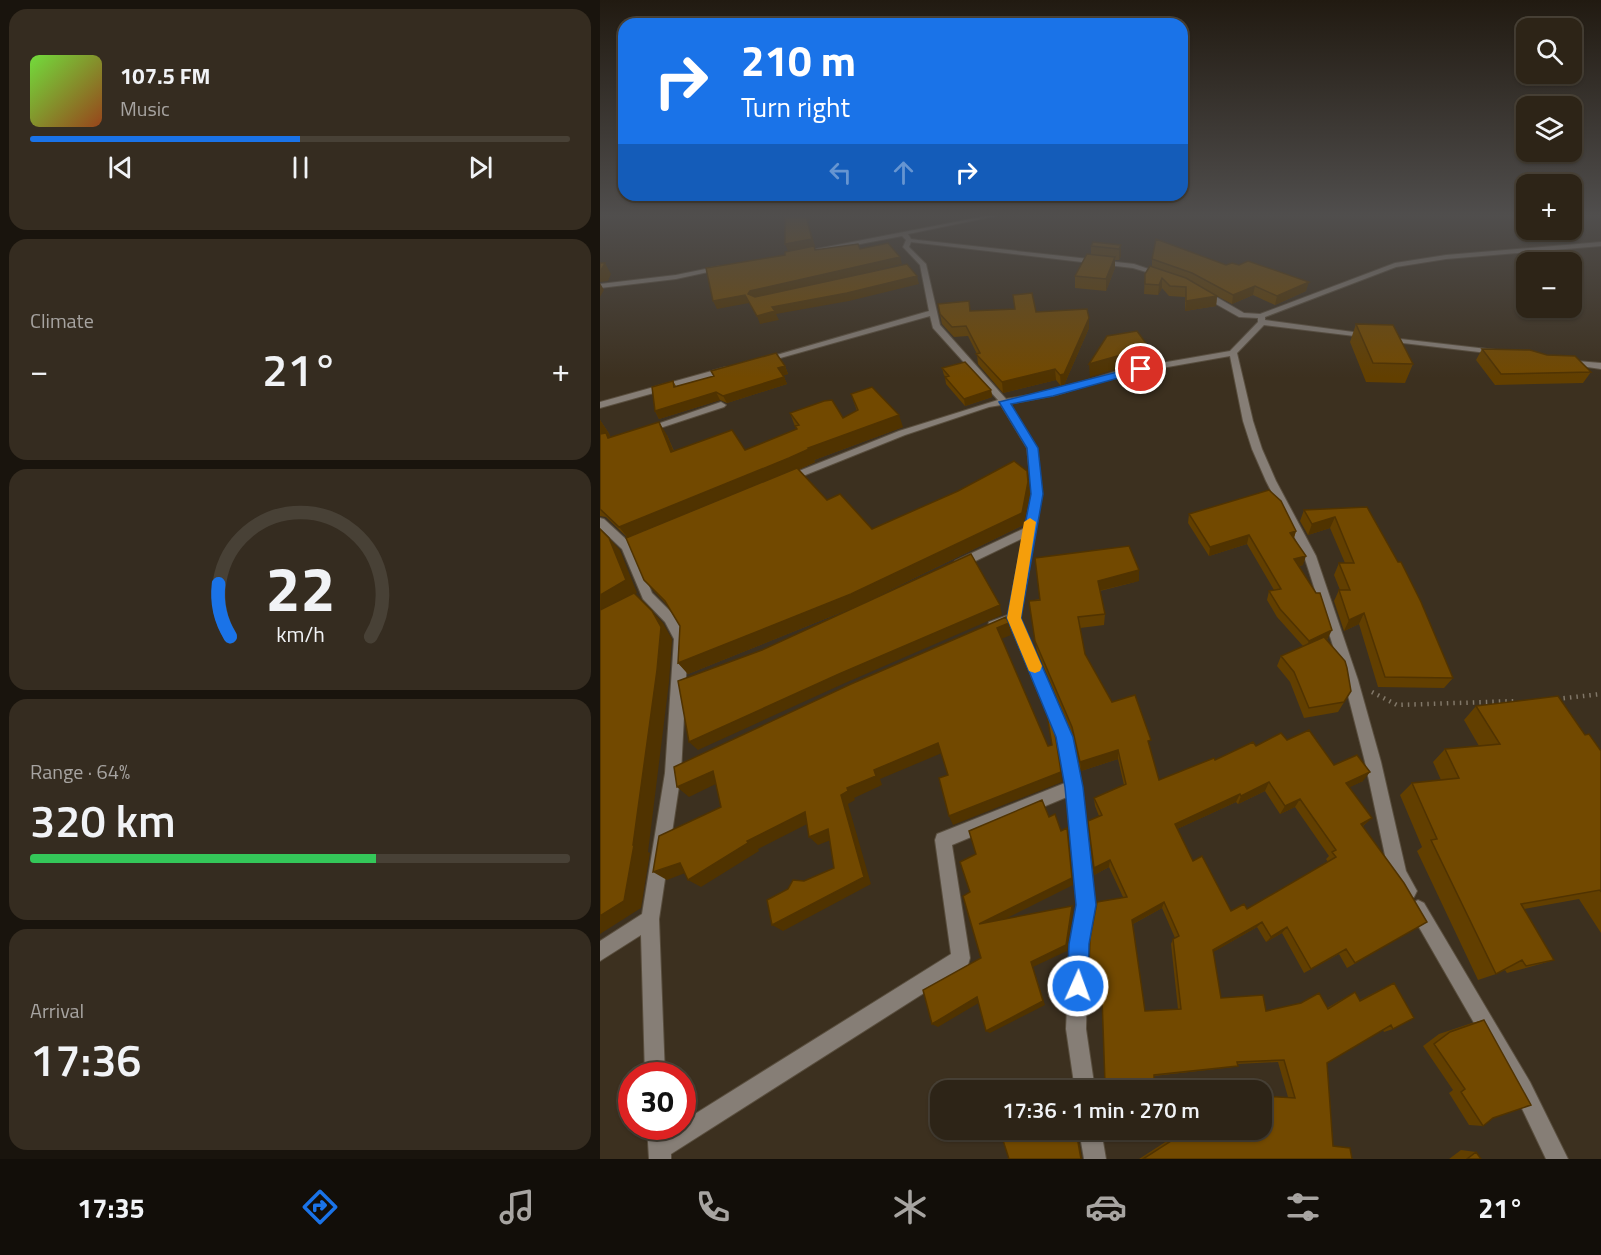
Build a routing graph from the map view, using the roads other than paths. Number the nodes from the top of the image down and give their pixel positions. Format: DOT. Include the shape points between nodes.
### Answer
graph roads {
  1 [pos="712,270"];
  2 [pos="919,270"];
  3 [pos="1146,270"];
  4 [pos="1382,270"];
  5 [pos="1175,280"];
  6 [pos="600,286"];
  7 [pos="1197,290"];
  8 [pos="932,313"];
  9 [pos="1261,319"];
  10 [pos="1233,353"];
  11 [pos="1502,353"];
  12 [pos="1557,360"];
  13 [pos="758,361"];
  14 [pos="1601,366"];
  15 [pos="735,368"];
  16 [pos="1004,402"];
  17 [pos="600,405"];
  18 [pos="721,405"];
  19 [pos="633,434"];
  20 [pos="778,483"];
  21 [pos="600,522"];
  22 [pos="1028,531"];
  23 [pos="660,533"];
  24 [pos="627,547"];
  25 [pos="945,571"];
  26 [pos="1014,618"];
  27 [pos="981,632"];
  28 [pos="1074,787"];
  29 [pos="650,919"];
  30 [pos="600,952"];
  31 [pos="655,1062"];
  32 [pos="1084,1080"];
  33 [pos="1092,1140"];
  34 [pos="660,1154"];
  35 [pos="1095,1159"];
  36 [pos="1557,1159"];
  1 -- 6 [label="street"];
  2 -- 8 [label="street"];
  3 -- 5 [label="street"];
  4 -- 9 [label="street"];
  7 -- 9 [label="street" via="1242,315"];
  8 -- 13 [label="street"];
  8 -- 16 [label="street" via="936,326"];
  9 -- 10 [label="street"];
  9 -- 11 [label="street"];
  10 -- 16 [label="street" via="1121,372 1053,393"];
  10 -- 36 [label="street" via="1257,449 1310,556 1351,680 1398,874 1522,1089"];
  12 -- 14 [label="street"];
  15 -- 17 [label="street"];
  16 -- 20 [label="street" via="903,433"];
  16 -- 22 [label="street" via="1032,448 1037,494"];
  18 -- 19 [label="street"];
  21 -- 24 [label="street"];
  22 -- 25 [label="street"];
  22 -- 26 [label="street"];
  23 -- 24 [label="street"];
  24 -- 29 [label="street" via="642,598 669,618 681,639 684,684 679,770"];
  26 -- 27 [label="street"];
  26 -- 28 [label="street" via="1064,737"];
  28 -- 32 [label="street" via="1086,905 1079,944 1076,1029"];
  28 -- 34 [label="street" via="943,840 961,957"];
  29 -- 30 [label="street"];
  29 -- 31 [label="street"];
  33 -- 35 [label="street"];
}
